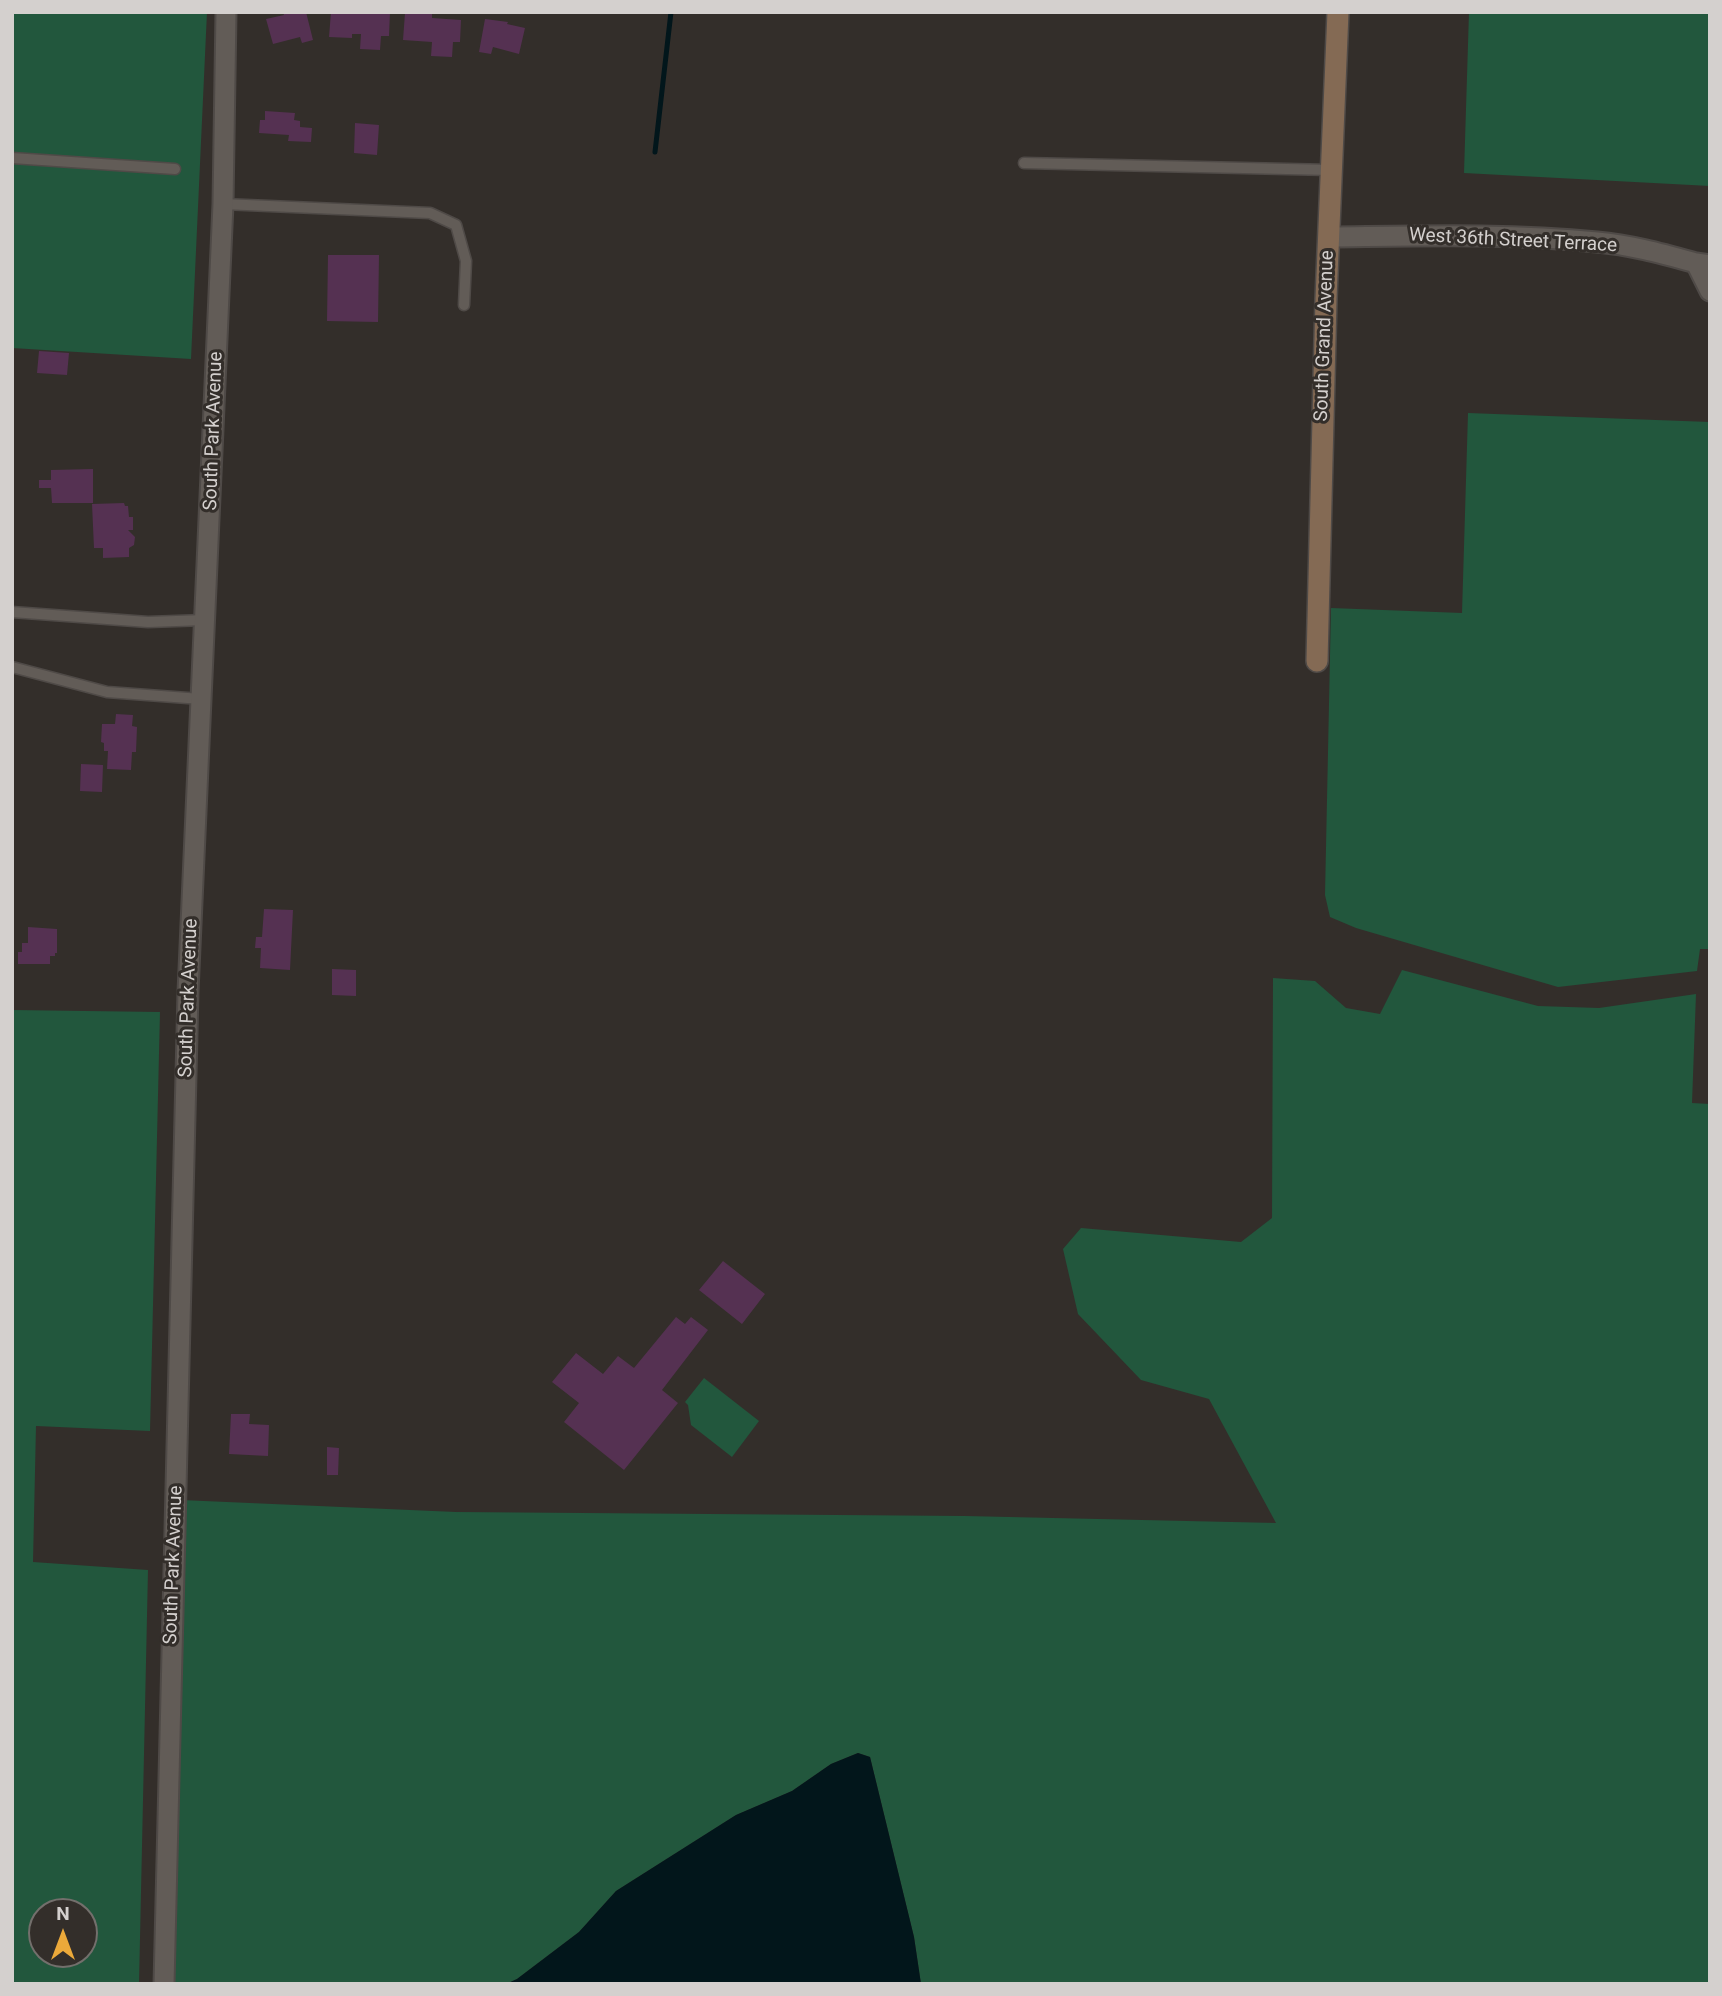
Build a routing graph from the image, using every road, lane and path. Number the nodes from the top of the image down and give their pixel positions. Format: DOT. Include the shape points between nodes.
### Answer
graph roads {
  1 [pos="226,12"];
  2 [pos="1338,12"];
  3 [pos="12,158"];
  4 [pos="1024,163"];
  5 [pos="175,169"];
  6 [pos="1331,170"];
  7 [pos="223,204"];
  8 [pos="1329,237"];
  9 [pos="1703,264"];
  10 [pos="1710,291"];
  11 [pos="464,305"];
  12 [pos="12,612"];
  13 [pos="205,620"];
  14 [pos="1317,661"];
  15 [pos="12,667"];
  16 [pos="201,699"];
  17 [pos="164,1984"];
  1 -- 7 [label="street, South Park Avenue"];
  2 -- 6 [label="street, South Grand Avenue"];
  3 -- 5 [label="lane"];
  4 -- 6 [label="lane"];
  6 -- 8 [label="street, South Grand Avenue"];
  7 -- 11 [label="lane" via="430,213 456,225 466,261"];
  7 -- 13 [label="street, South Park Avenue"];
  8 -- 9 [label="street, West 36th Street Terrace" via="1465,236 1597,242"];
  8 -- 14 [label="street, South Grand Avenue"];
  9 -- 10 [label="street"];
  12 -- 13 [label="lane" via="148,622"];
  13 -- 16 [label="street, South Park Avenue"];
  15 -- 16 [label="lane" via="107,692"];
  16 -- 17 [label="street, South Park Avenue" via="188,992"];
}
